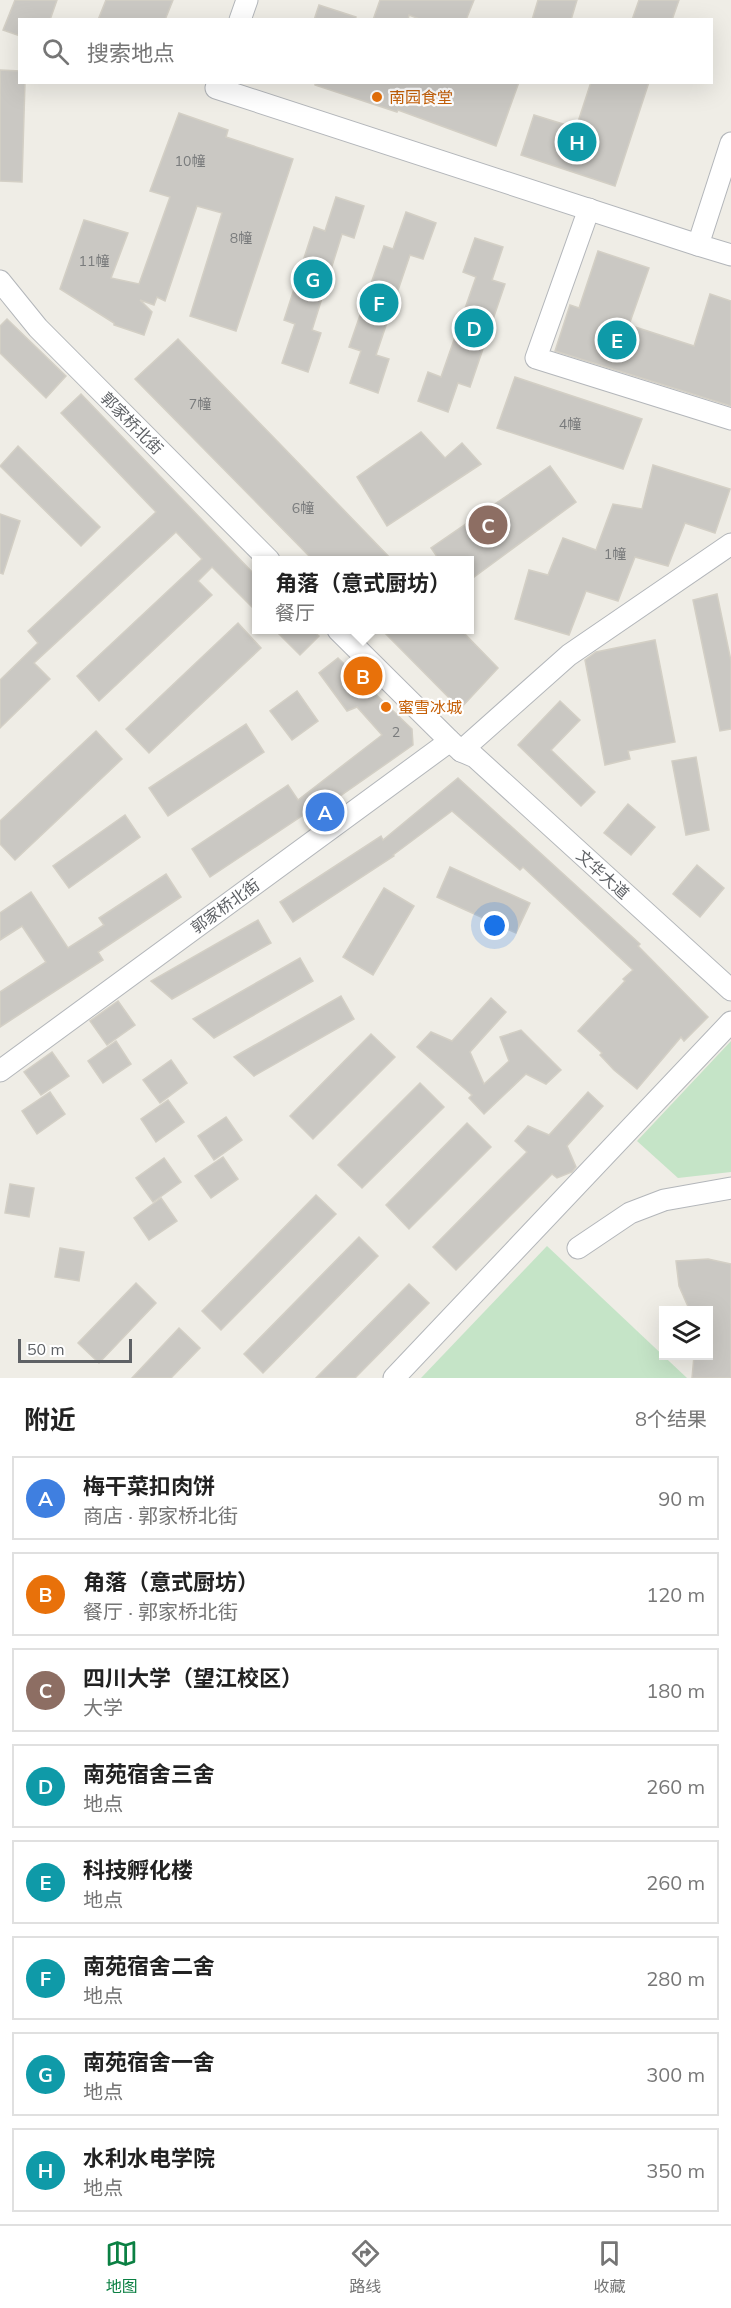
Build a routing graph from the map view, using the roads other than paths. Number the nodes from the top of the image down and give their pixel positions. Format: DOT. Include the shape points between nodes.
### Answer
graph roads {
  1 [pos="247,0"];
  2 [pos="241,18"];
  3 [pos="217,84"];
  4 [pos="731,143"];
  5 [pos="590,209"];
  6 [pos="698,244"];
  7 [pos="731,255"];
  8 [pos="0,281"];
  9 [pos="731,419"];
  10 [pos="731,544"];
  11 [pos="264,556"];
  12 [pos="342,634"];
  13 [pos="462,750"];
  14 [pos="731,990"];
  15 [pos="731,1022"];
  16 [pos="0,1071"];
  17 [pos="731,1188"];
  18 [pos="578,1248"];
  19 [pos="394,1378"];
  1 -- 2 [label="street"];
  3 -- 5 [label="street" via="216,88"];
  4 -- 6 [label="street"];
  5 -- 6 [label="street"];
  5 -- 9 [label="street" via="536,358"];
  6 -- 7 [label="street"];
  8 -- 11 [label="street, 郭家桥北街" via="38,328"];
  10 -- 13 [label="street, 郭家桥北街" via="569,655"];
  12 -- 13 [label="street"];
  13 -- 14 [label="street, 文华大道"];
  13 -- 16 [label="street, 郭家桥北街"];
  15 -- 19 [label="street"];
  17 -- 18 [label="street" via="664,1200 630,1214"];
}
